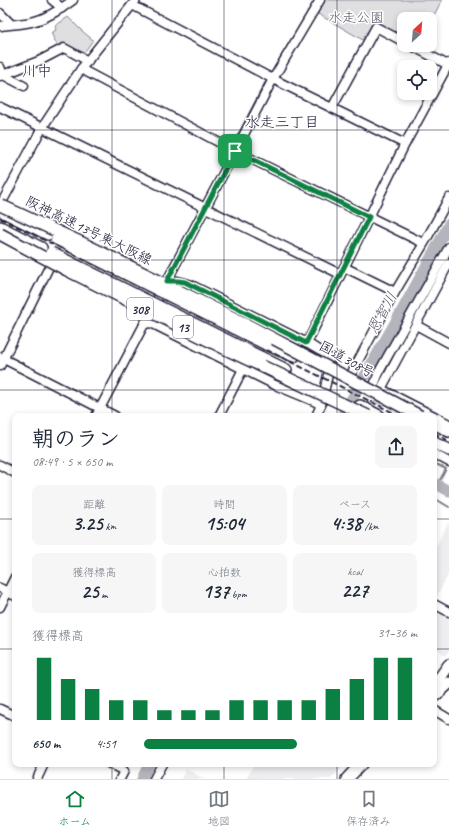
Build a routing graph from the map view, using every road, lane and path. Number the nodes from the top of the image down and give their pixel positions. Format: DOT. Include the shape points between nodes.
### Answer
graph roads {
  1 [pos="52,0"];
  2 [pos="73,0"];
  3 [pos="320,0"];
  4 [pos="134,3"];
  5 [pos="62,8"];
  6 [pos="0,13"];
  7 [pos="11,24"];
  8 [pos="0,26"];
  9 [pos="397,38"];
  10 [pos="424,52"];
  11 [pos="88,60"];
  12 [pos="448,64"];
  13 [pos="81,69"];
  14 [pos="1,72"];
  15 [pos="273,79"];
  16 [pos="24,86"];
  17 [pos="0,108"];
  18 [pos="332,108"];
  19 [pos="42,128"];
  20 [pos="405,144"];
  21 [pos="235,151"];
  22 [pos="449,198"];
  23 [pos="0,205"];
  24 [pos="205,208"];
  25 [pos="369,217"];
  26 [pos="0,227"];
  27 [pos="0,234"];
  28 [pos="0,238"];
  29 [pos="421,242"];
  30 [pos="449,247"];
  31 [pos="449,263"];
  32 [pos="50,265"];
  33 [pos="342,271"];
  34 [pos="167,281"];
  35 [pos="396,292"];
  36 [pos="149,314"];
  37 [pos="144,324"];
  38 [pos="164,325"];
  39 [pos="416,325"];
  40 [pos="449,343"];
  41 [pos="299,349"];
  42 [pos="1,360"];
  43 [pos="243,369"];
  44 [pos="284,374"];
  45 [pos="349,378"];
  46 [pos="359,383"];
  47 [pos="371,389"];
  48 [pos="322,405"];
  49 [pos="98,412"];
  50 [pos="221,413"];
  51 [pos="318,413"];
  52 [pos="362,413"];
  53 [pos="415,413"];
  54 [pos="415,413"];
  55 [pos="428,413"];
  56 [pos="437,418"];
  57 [pos="449,424"];
  58 [pos="437,425"];
  59 [pos="449,431"];
  60 [pos="437,444"];
  61 [pos="437,449"];
  62 [pos="449,450"];
  63 [pos="449,455"];
  64 [pos="437,456"];
  65 [pos="449,462"];
  66 [pos="0,465"];
  67 [pos="12,471"];
  68 [pos="8,592"];
  69 [pos="437,606"];
  70 [pos="0,607"];
  71 [pos="449,612"];
  72 [pos="449,665"];
  73 [pos="437,682"];
  74 [pos="449,683"];
  75 [pos="437,693"];
  76 [pos="0,708"];
  77 [pos="437,712"];
  78 [pos="12,714"];
  79 [pos="449,719"];
  80 [pos="43,767"];
  81 [pos="116,767"];
  82 [pos="160,767"];
  83 [pos="359,767"];
  84 [pos="37,779"];
  85 [pos="120,779"];
  86 [pos="154,779"];
  87 [pos="346,779"];
  1 -- 5 [label="street"];
  2 -- 5 [label="street"];
  3 -- 15 [label="street"];
  4 -- 11 [label="street"];
  4 -- 15 [label="street"];
  5 -- 7 [label="street" via="32,22"];
  6 -- 7 [label="street"];
  7 -- 8 [label="street"];
  9 -- 18 [label="street" via="376,27"];
  10 -- 12 [label="street"];
  11 -- 13 [label="street"];
  11 -- 14 [label="street" via="64,48 39,61"];
  12 -- 20 [label="street"];
  13 -- 19 [label="street"];
  13 -- 21 [label="street"];
  14 -- 16 [label="street"];
  15 -- 18 [label="street"];
  15 -- 21 [label="street"];
  17 -- 19 [label="street"];
  18 -- 20 [label="street"];
  19 -- 23 [label="street"];
  19 -- 24 [label="street"];
  20 -- 25 [label="street"];
  21 -- 24 [label="street"];
  21 -- 25 [label="street"];
  22 -- 35 [label="street"];
  23 -- 34 [label="highway, 国道308号" via="64,231"];
  23 -- 41 [label="highway, bridge" via="266,344"];
  23 -- 53 [label="highway, 阪神高速13号東大阪線 / 13, bridge" via="244,323"];
  24 -- 33 [label="street"];
  24 -- 34 [label="street"];
  25 -- 29 [label="street"];
  25 -- 33 [label="street"];
  26 -- 44 [label="highway, bridge" via="260,357"];
  27 -- 52 [label="highway, 13, bridge" via="223,348"];
  28 -- 32 [label="highway, 308"];
  30 -- 47 [label="street"];
  31 -- 39 [label="street"];
  32 -- 36 [label="highway, 308"];
  32 -- 42 [label="street"];
  33 -- 35 [label="street"];
  33 -- 41 [label="street"];
  34 -- 36 [label="street"];
  34 -- 41 [label="highway, 国道308号"];
  35 -- 45 [label="street"];
  36 -- 37 [label="street"];
  36 -- 38 [label="highway, 308"];
  37 -- 38 [label="street"];
  37 -- 49 [label="street"];
  38 -- 43 [label="street"];
  38 -- 44 [label="highway, 308"];
  39 -- 40 [label="street"];
  39 -- 55 [label="street" via="381,389"];
  41 -- 45 [label="highway, 国道308号, bridge"];
  41 -- 46 [label="highway" via="344,381"];
  41 -- 48 [label="street" via="326,355 329,358 330,366"];
  42 -- 49 [label="street"];
  43 -- 48 [label="street"];
  43 -- 50 [label="street"];
  44 -- 52 [label="highway, 308, bridge"];
  45 -- 46 [label="highway, 国道308号, bridge"];
  46 -- 47 [label="highway, 国道308号, bridge"];
  47 -- 54 [label="highway, 国道308号"];
  48 -- 51 [label="street"];
  56 -- 57 [label="street"];
  58 -- 59 [label="highway"];
  60 -- 62 [label="highway"];
  61 -- 63 [label="highway"];
  64 -- 65 [label="street"];
  66 -- 67 [label="street"];
  68 -- 70 [label="street"];
  69 -- 71 [label="street"];
  72 -- 73 [label="highway"];
  74 -- 75 [label="highway"];
  76 -- 78 [label="street"];
  77 -- 79 [label="street"];
  80 -- 84 [label="street"];
  81 -- 85 [label="street" via="124,771"];
  82 -- 86 [label="street"];
  83 -- 87 [label="highway"];
}
